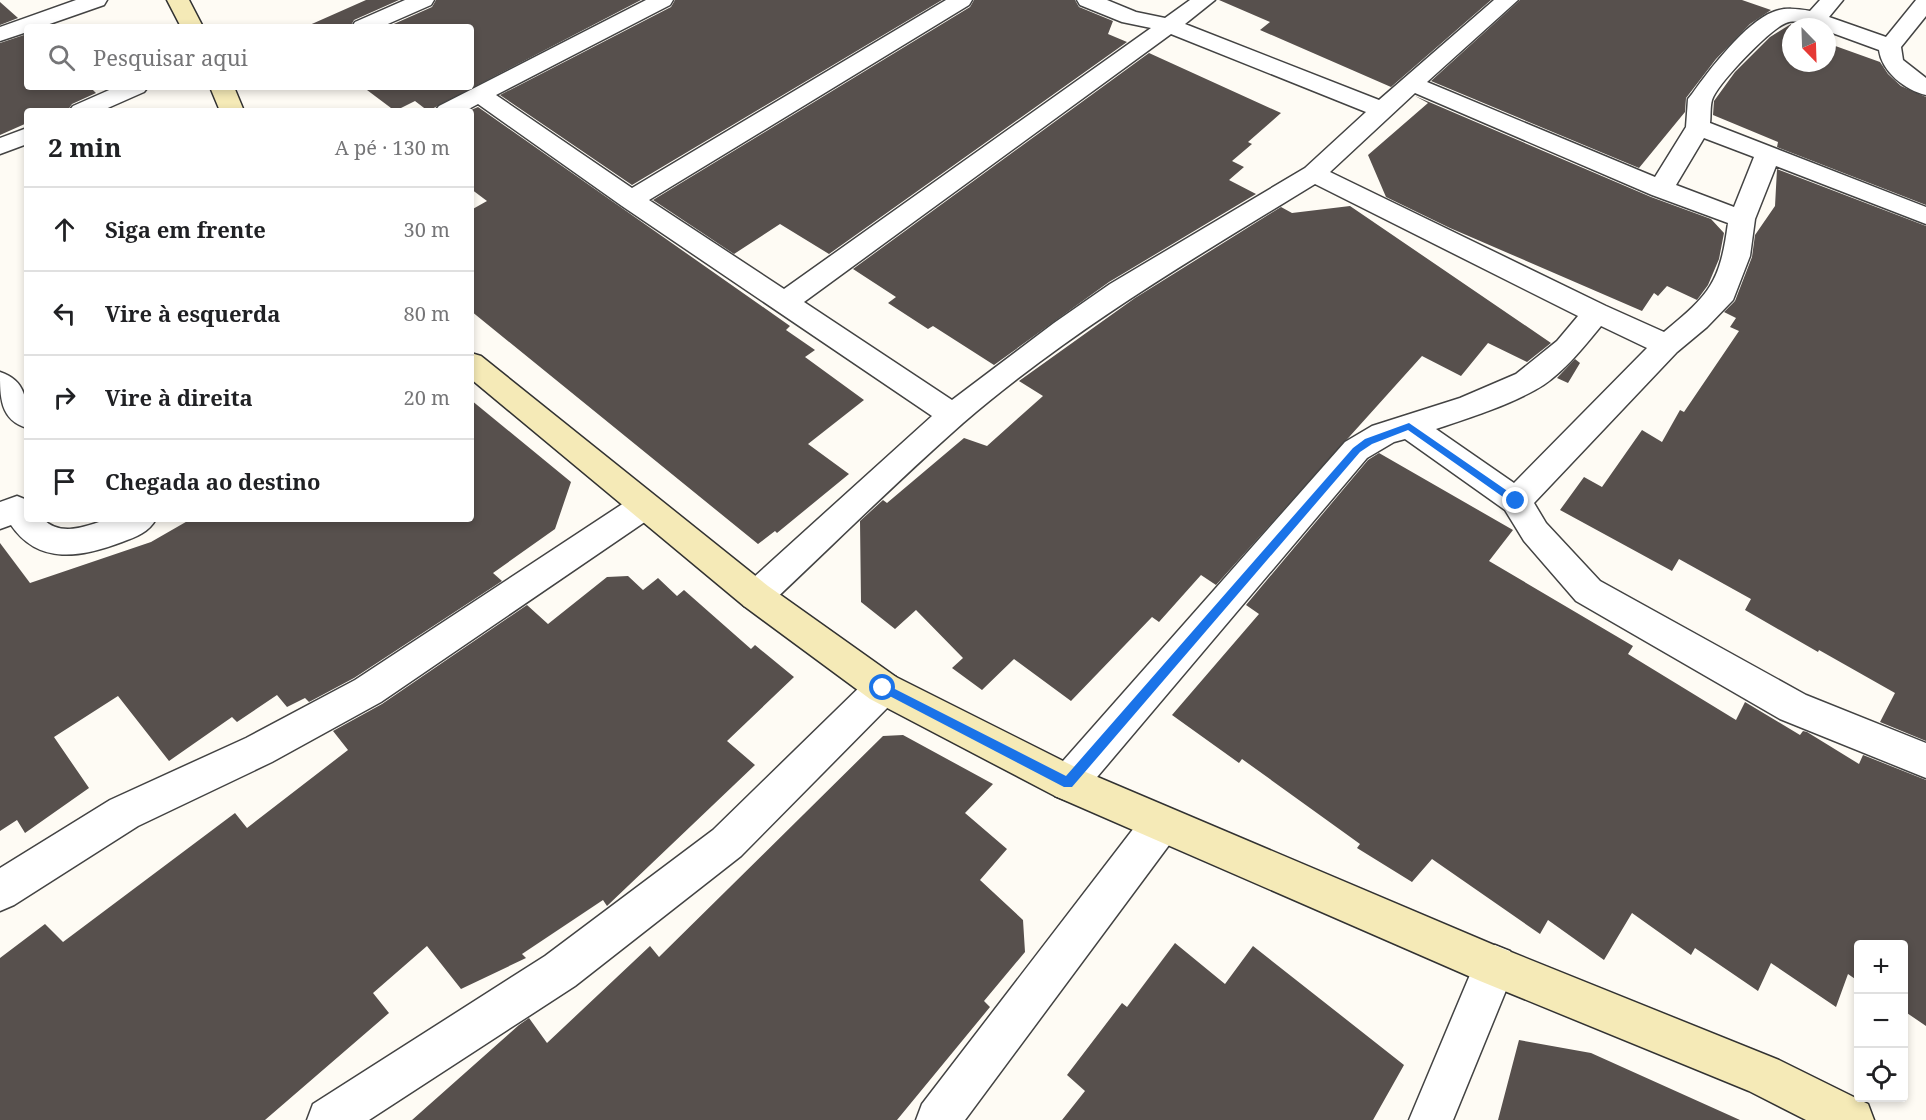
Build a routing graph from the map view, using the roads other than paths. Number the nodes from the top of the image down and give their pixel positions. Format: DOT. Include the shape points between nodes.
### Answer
graph roads {
  1 [pos="96,0"];
  2 [pos="178,0"];
  3 [pos="423,0"];
  4 [pos="662,0"];
  5 [pos="961,0"];
  6 [pos="1088,0"];
  7 [pos="1203,0"];
  8 [pos="1507,0"];
  9 [pos="1832,0"];
  10 [pos="1926,2"];
  11 [pos="1810,18"];
  12 [pos="1816,18"];
  13 [pos="28,24"];
  14 [pos="190,24"];
  15 [pos="370,24"];
  16 [pos="1167,25"];
  17 [pos="24,26"];
  18 [pos="1836,27"];
  19 [pos="0,34"];
  20 [pos="1890,46"];
  21 [pos="1412,84"];
  22 [pos="1926,88"];
  23 [pos="129,90"];
  24 [pos="223,90"];
  25 [pos="479,94"];
  26 [pos="88,108"];
  27 [pos="231,108"];
  28 [pos="453,108"];
  29 [pos="1382,110"];
  30 [pos="1698,127"];
  31 [pos="24,136"];
  32 [pos="0,147"];
  33 [pos="1767,154"];
  34 [pos="1314,174"];
  35 [pos="1661,189"];
  36 [pos="631,200"];
  37 [pos="1926,216"];
  38 [pos="1742,219"];
  39 [pos="783,303"];
  40 [pos="1596,313"];
  41 [pos="1667,345"];
  42 [pos="474,365"];
  43 [pos="0,383"];
  44 [pos="24,413"];
  45 [pos="953,415"];
  46 [pos="1409,426"];
  47 [pos="1516,501"];
  48 [pos="644,507"];
  49 [pos="29,522"];
  50 [pos="133,522"];
  51 [pos="756,596"];
  52 [pos="883,688"];
  53 [pos="1926,761"];
  54 [pos="1068,783"];
  55 [pos="1161,825"];
  56 [pos="0,891"];
  57 [pos="1495,966"];
  58 [pos="329,1120"];
  59 [pos="938,1120"];
  60 [pos="1431,1120"];
  61 [pos="1852,1120"];
  1 -- 13 [label="street"];
  2 -- 14 [label="street"];
  3 -- 15 [label="street"];
  4 -- 25 [label="street"];
  5 -- 36 [label="street"];
  6 -- 16 [label="street" via="1130,17"];
  7 -- 16 [label="street"];
  8 -- 21 [label="street"];
  9 -- 12 [label="street"];
  10 -- 20 [label="street"];
  11 -- 30 [label="street" via="1779,16 1748,41 1700,99"];
  16 -- 29 [label="street"];
  16 -- 39 [label="street"];
  17 -- 19 [label="street"];
  18 -- 20 [label="street"];
  20 -- 22 [label="street" via="1892,62"];
  21 -- 29 [label="street"];
  21 -- 35 [label="street"];
  23 -- 26 [label="street"];
  24 -- 27 [label="street"];
  25 -- 28 [label="street"];
  25 -- 36 [label="street"];
  29 -- 34 [label="street"];
  30 -- 33 [label="street"];
  30 -- 35 [label="street"];
  31 -- 32 [label="street"];
  33 -- 37 [label="street"];
  33 -- 38 [label="street"];
  34 -- 40 [label="street"];
  34 -- 45 [label="street" via="1120,291"];
  35 -- 38 [label="street"];
  36 -- 39 [label="street"];
  38 -- 41 [label="street" via="1737,256 1723,293"];
  39 -- 45 [label="street"];
  40 -- 41 [label="street"];
  40 -- 46 [label="street" via="1567,348 1526,382 1471,406"];
  41 -- 47 [label="street"];
  42 -- 48 [label="street"];
  43 -- 44 [label="street"];
  45 -- 51 [label="street"];
  46 -- 47 [label="street"];
  46 -- 54 [label="street" via="1383,434 1356,450"];
  47 -- 53 [label="street" via="1535,532 1588,591 1793,707"];
  48 -- 51 [label="street"];
  48 -- 56 [label="street" via="368,691 259,750 124,813"];
  49 -- 50 [label="street" via="38,534 62,542 89,541"];
  51 -- 52 [label="street"];
  52 -- 54 [label="street"];
  52 -- 58 [label="street" via="727,843 560,971"];
  54 -- 55 [label="street"];
  55 -- 57 [label="street"];
  55 -- 59 [label="street"];
  57 -- 60 [label="street"];
  57 -- 61 [label="street" via="1764,1075"];
}
